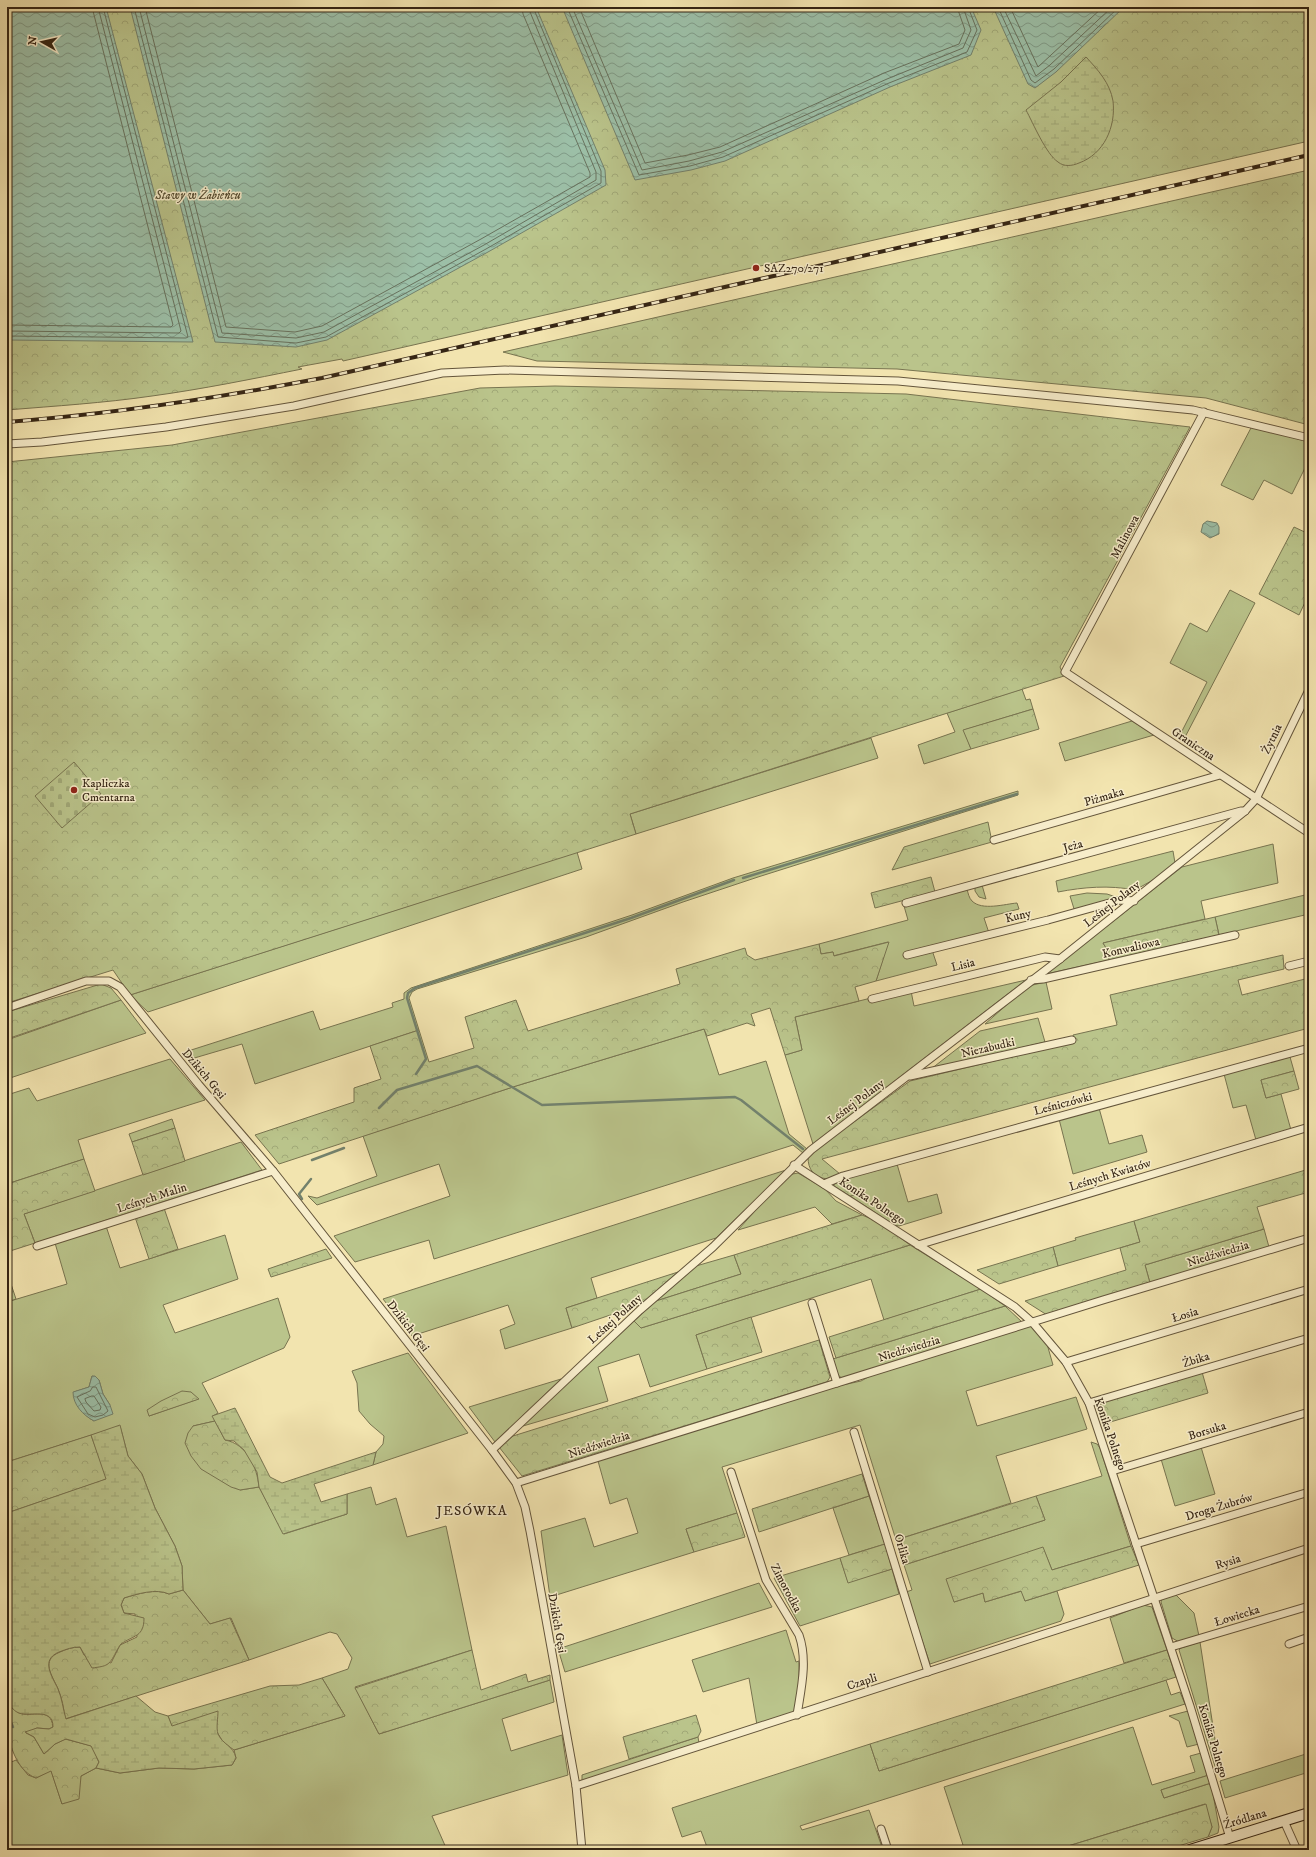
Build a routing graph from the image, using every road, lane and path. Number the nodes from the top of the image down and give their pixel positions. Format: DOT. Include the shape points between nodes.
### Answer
graph roads {
  1 [pos="1204,412"];
  2 [pos="1309,438"];
  3 [pos="7,444"];
  4 [pos="1065,672"];
  5 [pos="1309,690"];
  6 [pos="1220,775"];
  7 [pos="1256,799"];
  8 [pos="1245,811"];
  9 [pos="1309,833"];
  10 [pos="994,840"];
  11 [pos="1134,901"];
  12 [pos="906,903"];
  13 [pos="1235,935"];
  14 [pos="907,955"];
  15 [pos="1060,959"];
  16 [pos="1309,961"];
  17 [pos="1289,966"];
  18 [pos="1031,980"];
  19 [pos="872,999"];
  20 [pos="7,1008"];
  21 [pos="1072,1040"];
  22 [pos="1309,1048"];
  23 [pos="908,1077"];
  24 [pos="1309,1127"];
  25 [pos="794,1165"];
  26 [pos="273,1171"];
  27 [pos="824,1184"];
  28 [pos="1309,1238"];
  29 [pos="918,1245"];
  30 [pos="37,1246"];
  31 [pos="1309,1289"];
  32 [pos="812,1303"];
  33 [pos="1033,1323"];
  34 [pos="1309,1338"];
  35 [pos="1066,1362"];
  36 [pos="837,1383"];
  37 [pos="1090,1403"];
  38 [pos="1309,1412"];
  39 [pos="854,1432"];
  40 [pos="492,1450"];
  41 [pos="731,1472"];
  42 [pos="1112,1472"];
  43 [pos="516,1483"];
  44 [pos="1309,1492"];
  45 [pos="1136,1544"];
  46 [pos="1309,1548"];
  47 [pos="1154,1597"];
  48 [pos="1309,1606"];
  49 [pos="1309,1637"];
  50 [pos="1289,1644"];
  51 [pos="1170,1647"];
  52 [pos="928,1672"];
  53 [pos="797,1715"];
  54 [pos="576,1786"];
  55 [pos="1309,1813"];
  56 [pos="1284,1821"];
  57 [pos="881,1829"];
  58 [pos="1230,1838"];
  59 [pos="582,1850"];
  60 [pos="888,1850"];
  61 [pos="1190,1850"];
  62 [pos="1297,1850"];
  1 -- 2 [label="street"];
  1 -- 3 [label="street" via="898,381 505,370 442,373 294,406 173,426"];
  1 -- 4 [label="street, Malinowa"];
  4 -- 6 [label="street, Graniczna"];
  5 -- 7 [label="street, Żytnia"];
  6 -- 7 [label="street, Graniczna"];
  6 -- 10 [label="street, Piżmaka"];
  7 -- 8 [label="street, Leśnej Polany"];
  7 -- 9 [label="street, Graniczna"];
  8 -- 11 [label="street, Leśnej Polany"];
  8 -- 12 [label="street, Jeża"];
  11 -- 14 [label="street, Kuny" via="1120,900"];
  11 -- 15 [label="street, Leśnej Polany"];
  13 -- 18 [label="street, Konwaliowa"];
  15 -- 18 [label="street, Leśnej Polany"];
  15 -- 19 [label="street, Lisia" via="1045,956"];
  16 -- 17 [label="street"];
  18 -- 23 [label="street, Leśnej Polany"];
  20 -- 26 [label="street, Dzikich Gęsi" via="86,981 112,982 120,988"];
  21 -- 23 [label="street, Niezabudki"];
  22 -- 27 [label="street, Leśniczówki" via="843,1176"];
  23 -- 25 [label="street, Leśnej Polany"];
  24 -- 29 [label="street, Leśnych Kwiatów"];
  25 -- 27 [label="street, Konika Polnego"];
  25 -- 40 [label="street, Leśnej Polany" via="713,1247 629,1320"];
  26 -- 30 [label="street, Leśnych Malin"];
  26 -- 40 [label="street, Dzikich Gęsi"];
  27 -- 29 [label="street, Konika Polnego"];
  28 -- 33 [label="street, Niedźwiedzia"];
  29 -- 33 [label="street, Konika Polnego" via="1015,1307"];
  31 -- 35 [label="street, Łosia"];
  32 -- 36 [label="street"];
  33 -- 35 [label="street, Konika Polnego"];
  33 -- 36 [label="street, Niedźwiedzia"];
  34 -- 37 [label="street, Żbika"];
  35 -- 37 [label="street, Konika Polnego"];
  36 -- 43 [label="street, Niedźwiedzia"];
  37 -- 42 [label="street, Konika Polnego"];
  38 -- 42 [label="street, Borsuka"];
  39 -- 52 [label="street, Orlika"];
  40 -- 43 [label="street, Dzikich Gęsi"];
  41 -- 53 [label="street, Zimorodka" via="766,1580 799,1635 802,1645 804,1659"];
  42 -- 45 [label="street, Konika Polnego"];
  43 -- 54 [label="street, Dzikich Gęsi" via="530,1531"];
  44 -- 45 [label="street, Droga Żubrów"];
  45 -- 47 [label="street, Konika Polnego"];
  46 -- 47 [label="street, Rysia"];
  47 -- 51 [label="street, Konika Polnego"];
  47 -- 52 [label="street, Czapli"];
  48 -- 51 [label="street, Łowiecka"];
  49 -- 50 [label="street"];
  51 -- 58 [label="street, Konika Polnego"];
  52 -- 53 [label="street, Czapli"];
  53 -- 54 [label="street, Czapli"];
  54 -- 59 [label="street, Dzikich Gęsi"];
  55 -- 56 [label="main road, Źródlana"];
  56 -- 58 [label="main road, Źródlana"];
  56 -- 62 [label="street"];
  57 -- 60 [label="street"];
  58 -- 61 [label="main road, Źródlana"];
}
